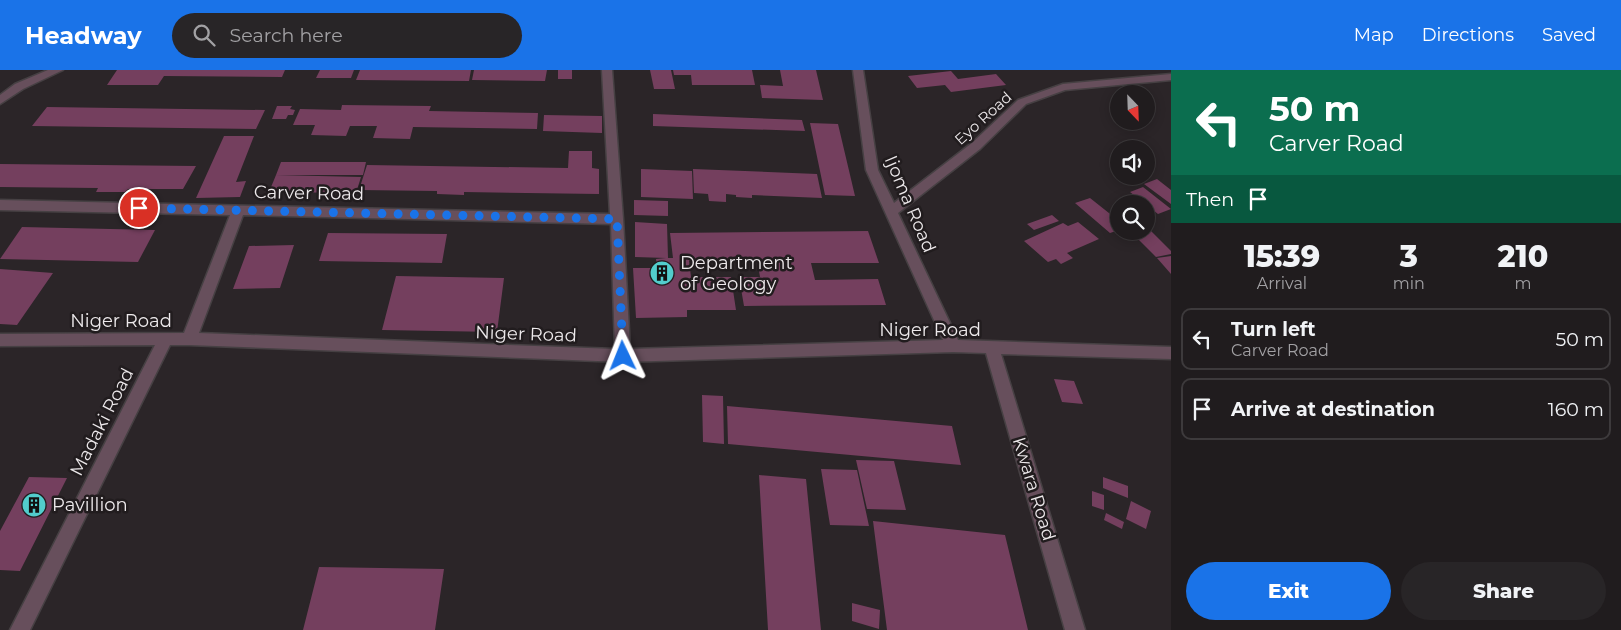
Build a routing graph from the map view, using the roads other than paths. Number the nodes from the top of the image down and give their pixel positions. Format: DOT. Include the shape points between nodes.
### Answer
graph roads {
  1 [pos="58,70"];
  2 [pos="607,70"];
  3 [pos="858,70"];
  4 [pos="1171,77"];
  5 [pos="0,101"];
  6 [pos="0,206"];
  7 [pos="238,210"];
  8 [pos="891,212"];
  9 [pos="617,219"];
  10 [pos="166,339"];
  11 [pos="189,339"];
  12 [pos="0,340"];
  13 [pos="953,346"];
  14 [pos="992,348"];
  15 [pos="1171,353"];
  16 [pos="623,356"];
  17 [pos="20,630"];
  18 [pos="1075,630"];
  1 -- 5 [label="street" via="28,82"];
  2 -- 9 [label="street"];
  3 -- 8 [label="street, Ijoma Road" via="872,170"];
  4 -- 8 [label="street, Eyo Road" via="1063,87 1022,102 976,146"];
  6 -- 7 [label="street, Carver Road"];
  7 -- 9 [label="street, Carver Road"];
  7 -- 11 [label="street"];
  8 -- 13 [label="street, Ijoma Road"];
  9 -- 16 [label="street"];
  10 -- 11 [label="street, Niger Road"];
  10 -- 12 [label="street, Niger Road"];
  10 -- 17 [label="street, Madaki Road"];
  11 -- 16 [label="street, Niger Road"];
  13 -- 14 [label="street, Niger Road"];
  13 -- 16 [label="street, Niger Road"];
  14 -- 15 [label="street, Niger Road"];
  14 -- 18 [label="street, Kwara Road"];
}
